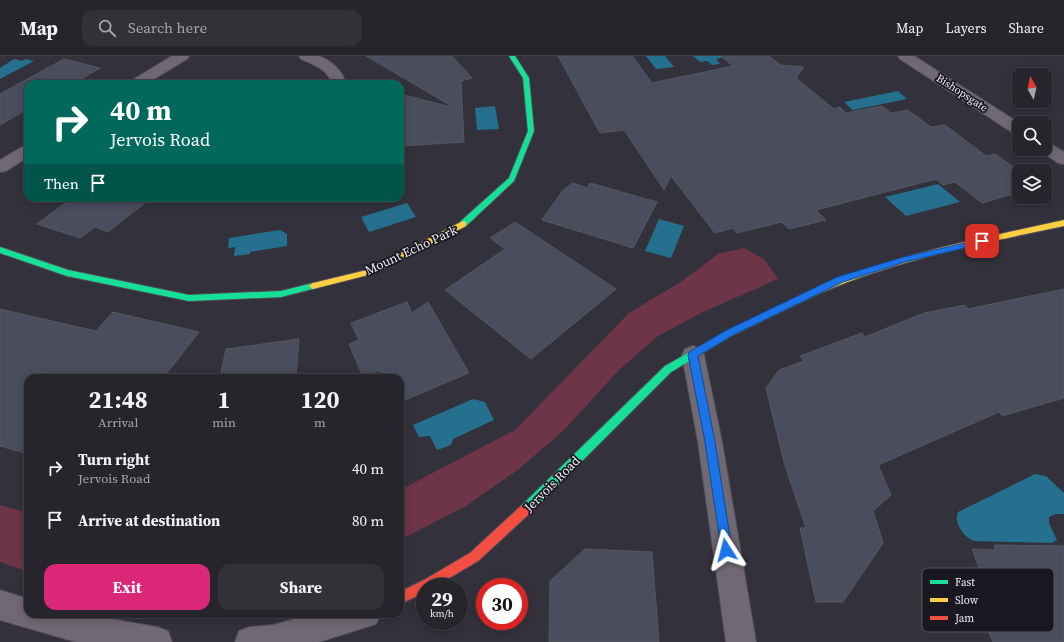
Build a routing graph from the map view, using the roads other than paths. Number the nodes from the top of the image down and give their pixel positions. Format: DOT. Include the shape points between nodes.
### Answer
graph roads {
  1 [pos="182,56"];
  2 [pos="306,56"];
  3 [pos="512,56"];
  4 [pos="905,56"];
  5 [pos="143,80"];
  6 [pos="338,80"];
  7 [pos="1012,125"];
  8 [pos="1052,151"];
  9 [pos="24,152"];
  10 [pos="1064,159"];
  11 [pos="0,167"];
  12 [pos="1064,223"];
  13 [pos="0,250"];
  14 [pos="693,355"];
  15 [pos="404,596"];
  16 [pos="0,605"];
  17 [pos="24,613"];
  18 [pos="43,618"];
  19 [pos="352,618"];
  20 [pos="157,642"];
  21 [pos="250,642"];
  22 [pos="741,642"];
  1 -- 5 [label="street"];
  2 -- 6 [label="street" via="329,67"];
  3 -- 13 [label="street, Mount Echo Park" via="526,78 531,131 512,179 461,226 369,272 281,294 189,298 67,273"];
  4 -- 7 [label="street, Bishopsgate"];
  8 -- 10 [label="street"];
  9 -- 11 [label="street"];
  12 -- 14 [label="street, Jervois Road" via="904,259 840,280 730,333"];
  14 -- 15 [label="street, Jervois Road" via="668,369 474,557"];
  14 -- 22 [label="street" via="710,442"];
  16 -- 17 [label="street"];
  18 -- 20 [label="street" via="87,630"];
  19 -- 21 [label="street" via="273,640"];
}
